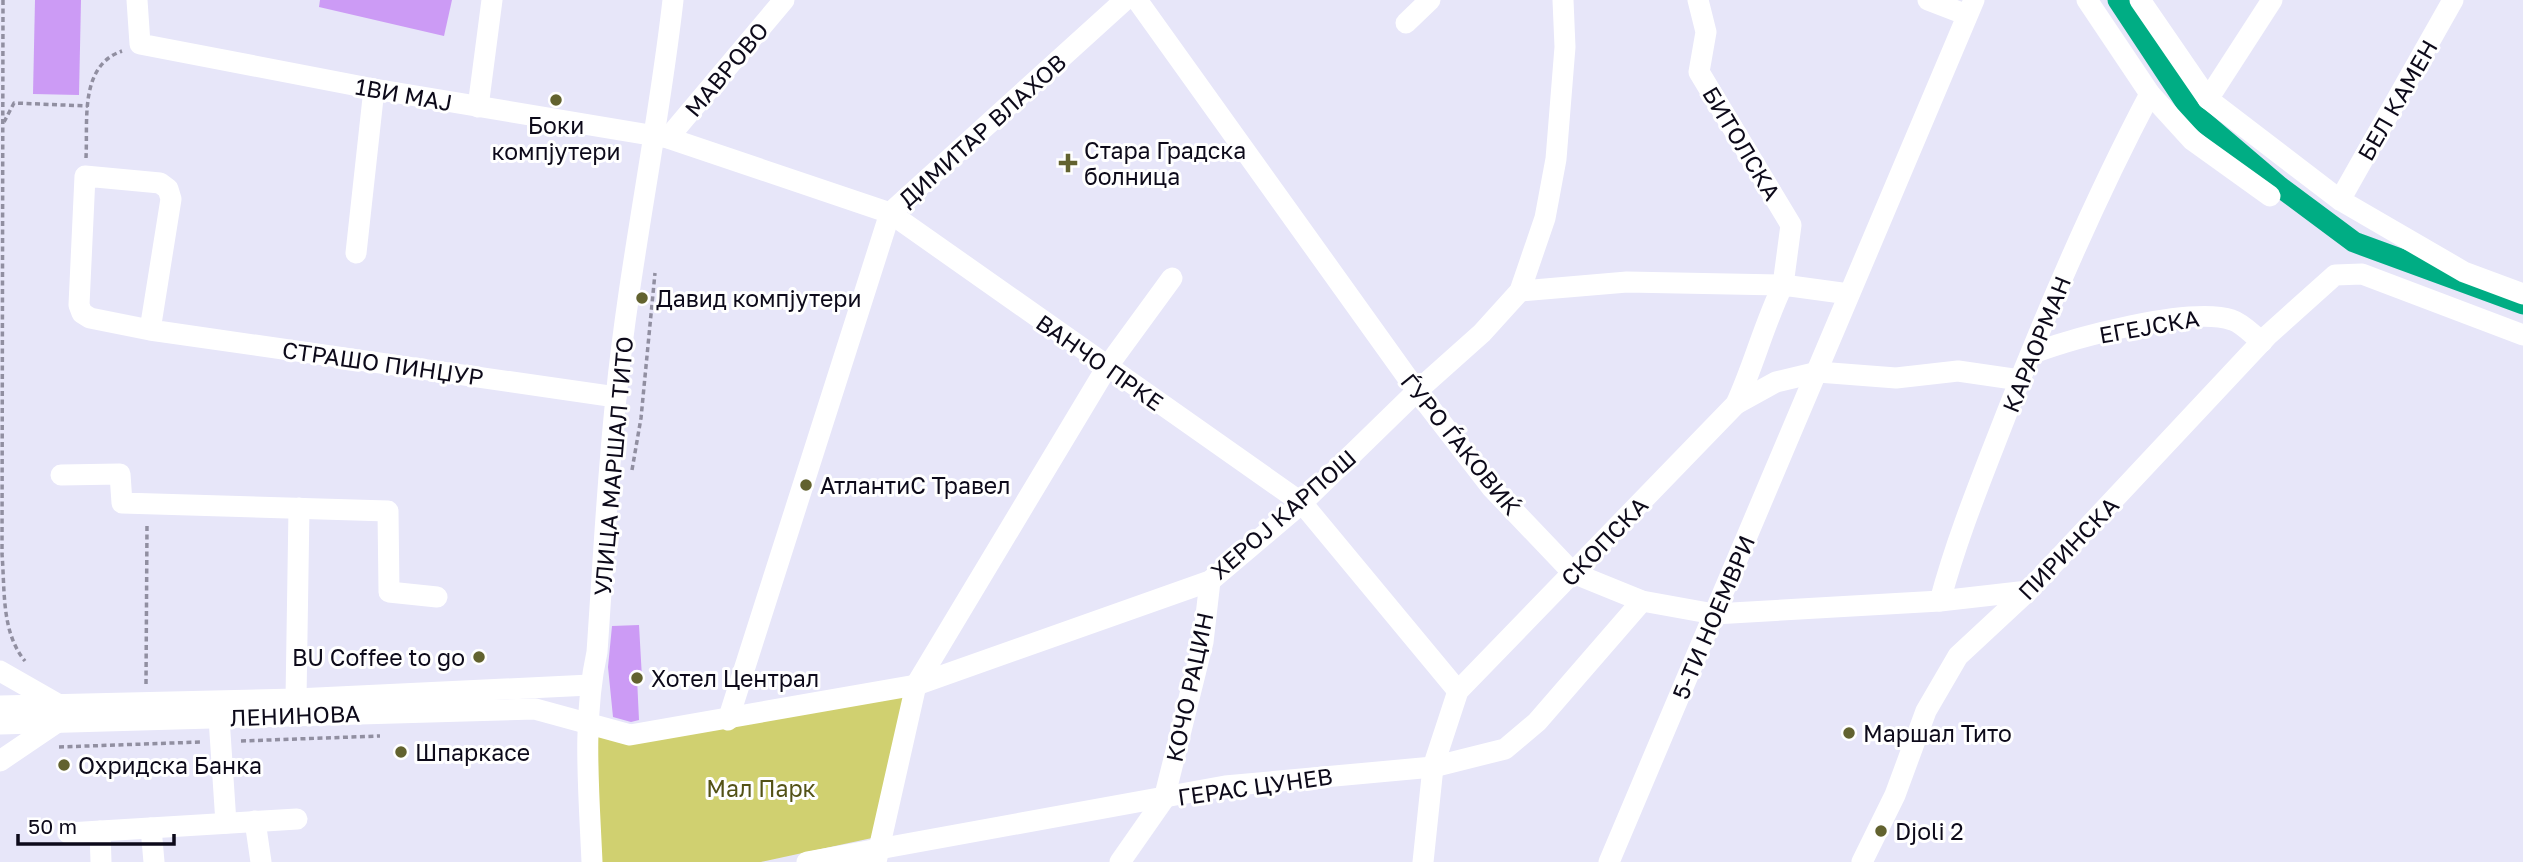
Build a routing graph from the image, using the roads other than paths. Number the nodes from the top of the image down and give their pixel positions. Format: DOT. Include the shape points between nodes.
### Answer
graph roads {
  1 [pos="137,0"];
  2 [pos="492,0"];
  3 [pos="673,0"];
  4 [pos="784,0"];
  5 [pos="1125,0"];
  6 [pos="1137,0"];
  7 [pos="1430,0"];
  8 [pos="1563,0"];
  9 [pos="1698,0"];
  10 [pos="1928,0"];
  11 [pos="2087,0"];
  12 [pos="2140,0"];
  13 [pos="2273,0"];
  14 [pos="2453,0"];
  15 [pos="1971,7"];
  16 [pos="1406,23"];
  17 [pos="374,89"];
  18 [pos="2150,94"];
  19 [pos="2208,99"];
  20 [pos="478,107"];
  21 [pos="661,136"];
  22 [pos="2270,196"];
  23 [pos="2340,200"];
  24 [pos="890,212"];
  25 [pos="356,253"];
  26 [pos="2464,272"];
  27 [pos="1172,278"];
  28 [pos="1783,285"];
  29 [pos="1520,291"];
  30 [pos="1849,294"];
  31 [pos="2523,294"];
  32 [pos="2453,306"];
  33 [pos="150,330"];
  34 [pos="2523,335"];
  35 [pos="2262,342"];
  36 [pos="2031,354"];
  37 [pos="1107,367"];
  38 [pos="1818,372"];
  39 [pos="2020,380"];
  40 [pos="1417,391"];
  41 [pos="616,397"];
  42 [pos="1736,404"];
  43 [pos="61,475"];
  44 [pos="1302,503"];
  45 [pos="299,508"];
  46 [pos="1573,573"];
  47 [pos="1210,581"];
  48 [pos="2028,591"];
  49 [pos="437,597"];
  50 [pos="1642,601"];
  51 [pos="1940,601"];
  52 [pos="1714,614"];
  53 [pos="0,671"];
  54 [pos="590,685"];
  55 [pos="916,685"];
  56 [pos="1458,691"];
  57 [pos="296,699"];
  58 [pos="0,706"];
  59 [pos="58,713"];
  60 [pos="219,718"];
  61 [pos="728,720"];
  62 [pos="0,724"];
  63 [pos="589,725"];
  64 [pos="0,761"];
  65 [pos="1433,767"];
  66 [pos="1164,799"];
  67 [pos="297,819"];
  68 [pos="255,821"];
  69 [pos="226,823"];
  70 [pos="151,828"];
  71 [pos="100,831"];
  72 [pos="68,833"];
  73 [pos="878,856"];
  74 [pos="101,862"];
  75 [pos="154,862"];
  76 [pos="261,862"];
  77 [pos="592,862"];
  78 [pos="807,862"];
  79 [pos="1120,862"];
  80 [pos="1423,862"];
  81 [pos="1609,862"];
  82 [pos="1862,862"];
  1 -- 17 [label="street, 1ВИ МАЈ" via="140,44"];
  2 -- 20 [label="street"];
  3 -- 21 [label="street, УЛИЦА МАРШАЛ ТИТО"];
  4 -- 21 [label="street, МАВРОВО"];
  5 -- 24 [label="street, ДИМИТАР ВЛАХОВ"];
  6 -- 40 [label="street, ЃУРО ЃАКОВИЌ"];
  7 -- 16 [label="street"];
  8 -- 29 [label="street" via="1565,47 1556,159 1545,218"];
  9 -- 28 [label="street, БИТОЛСКА" via="1706,32 1699,72 1791,225"];
  10 -- 15 [label="street"];
  11 -- 18 [label="street"];
  12 -- 19 [label="street"];
  13 -- 19 [label="street"];
  14 -- 23 [label="street, БЕЛ КАМЕН"];
  15 -- 30 [label="street"];
  17 -- 20 [label="street, 1ВИ МАЈ"];
  17 -- 25 [label="street"];
  18 -- 22 [label="street" via="2192,139"];
  18 -- 36 [label="street, КАРАОРМАН" via="2103,182"];
  19 -- 23 [label="street"];
  20 -- 21 [label="street, 1ВИ МАЈ"];
  21 -- 24 [label="street, ВАНЧО ПРКЕ"];
  21 -- 41 [label="street, УЛИЦА МАРШАЛ ТИТО"];
  23 -- 26 [label="street"];
  24 -- 37 [label="street, ВАНЧО ПРКЕ"];
  24 -- 61 [label="street, ДИМИТАР ВЛАХОВ"];
  26 -- 31 [label="street"];
  26 -- 32 [label="street"];
  27 -- 37 [label="street"];
  28 -- 29 [label="street" via="1627,282"];
  28 -- 30 [label="street"];
  28 -- 42 [label="street, СКОПСКА" via="1756,363"];
  29 -- 40 [label="street, ХЕРОЈ КАРПОШ" via="1482,333"];
  30 -- 38 [label="street"];
  32 -- 34 [label="street"];
  32 -- 35 [label="street, ПИРИНСКА" via="2362,274 2335,275"];
  33 -- 33 [label="street, СТРАШО ПИНЏУР" via="82,313 85,176 160,183 168,189 171,199"];
  33 -- 41 [label="street, СТРАШО ПИНЏУР"];
  35 -- 36 [label="street, ЕГЕЈСКА" via="2234,320 2205,314 2086,337"];
  35 -- 48 [label="street, ПИРИНСКА"];
  36 -- 39 [label="street, КАРАОРМАН"];
  37 -- 44 [label="street, ВАНЧО ПРКЕ"];
  37 -- 55 [label="street"];
  38 -- 39 [label="street" via="1896,378 1958,371"];
  38 -- 42 [label="street" via="1776,382"];
  38 -- 52 [label="street, 5-ТИ НОЕМВРИ"];
  39 -- 51 [label="street, КАРАОРМАН" via="1952,554"];
  40 -- 44 [label="street, ХЕРОЈ КАРПОШ"];
  40 -- 46 [label="street, ЃУРО ЃАКОВИЌ" via="1492,488"];
  41 -- 54 [label="street, УЛИЦА МАРШАЛ ТИТО" via="597,652"];
  42 -- 46 [label="street, СКОПСКА"];
  43 -- 45 [label="street" via="120,474 122,503"];
  44 -- 47 [label="street, ХЕРОЈ КАРПОШ"];
  44 -- 56 [label="street, ВАНЧО ПРКЕ"];
  45 -- 49 [label="street" via="388,511 389,592"];
  45 -- 57 [label="street"];
  46 -- 50 [label="street, ЃУРО ЃАКОВИЌ"];
  46 -- 56 [label="street, СКОПСКА"];
  47 -- 55 [label="street, ХЕРОЈ КАРПОШ"];
  47 -- 66 [label="street, КОЧО РАЦИН" via="1203,642"];
  48 -- 51 [label="street, ЃУРО ЃАКОВИЌ"];
  48 -- 82 [label="street, ПИРИНСКА" via="1958,656 1926,711 1895,795"];
  50 -- 52 [label="street, ЃУРО ЃАКОВИЌ"];
  50 -- 65 [label="street, ГЕРАС ЦУНЕВ" via="1537,722 1505,750"];
  51 -- 52 [label="street, ЃУРО ЃАКОВИЌ"];
  52 -- 81 [label="street, 5-ТИ НОЕМВРИ"];
  53 -- 59 [label="street"];
  54 -- 57 [label="street"];
  54 -- 63 [label="street, УЛИЦА МАРШАЛ ТИТО"];
  55 -- 61 [label="street, ХЕРОЈ КАРПОШ"];
  55 -- 73 [label="street"];
  56 -- 65 [label="street, СКОПСКА"];
  57 -- 59 [label="street" via="146,702"];
  58 -- 59 [label="street"];
  59 -- 60 [label="street, ЛЕНИНОВА"];
  59 -- 62 [label="street, ЛЕНИНОВА"];
  59 -- 64 [label="street"];
  60 -- 63 [label="street, ЛЕНИНОВА" via="535,709"];
  60 -- 69 [label="street"];
  61 -- 63 [label="street, ЛЕНИНОВА" via="630,735"];
  63 -- 77 [label="street, УЛИЦА МАРШАЛ ТИТО"];
  65 -- 66 [label="street, ГЕРАС ЦУНЕВ" via="1225,786"];
  65 -- 80 [label="street, СКОПСКА"];
  66 -- 73 [label="street, ГЕРАС ЦУНЕВ"];
  66 -- 79 [label="street, КОЧО РАЦИН"];
  67 -- 68 [label="street"];
  68 -- 69 [label="street"];
  68 -- 76 [label="street"];
  69 -- 70 [label="street"];
  70 -- 71 [label="street"];
  70 -- 75 [label="street"];
  71 -- 72 [label="street"];
  71 -- 74 [label="street"];
  73 -- 78 [label="street, ГЕРАС ЦУНЕВ"];
}
